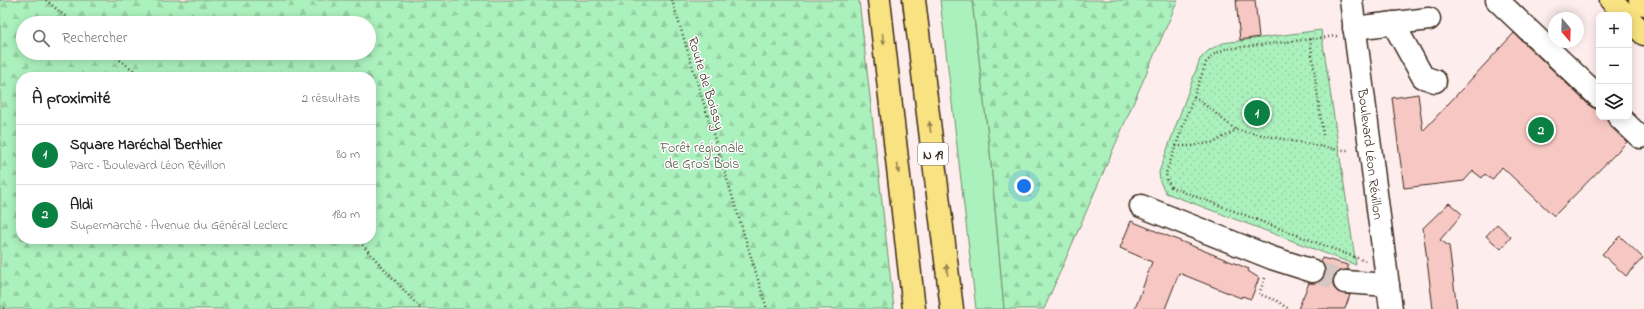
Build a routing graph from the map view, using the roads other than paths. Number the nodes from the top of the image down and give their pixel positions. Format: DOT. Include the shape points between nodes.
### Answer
graph roads {
  1 [pos="879,0"];
  2 [pos="914,0"];
  3 [pos="1350,0"];
  4 [pos="1497,0"];
  5 [pos="1611,0"];
  6 [pos="1640,0"];
  7 [pos="1644,4"];
  8 [pos="1623,12"];
  9 [pos="1429,19"];
  10 [pos="1632,21"];
  11 [pos="1393,23"];
  12 [pos="1354,31"];
  13 [pos="1644,34"];
  14 [pos="1435,81"];
  15 [pos="1596,94"];
  16 [pos="1622,120"];
  17 [pos="1640,137"];
  18 [pos="1141,206"];
  19 [pos="1313,271"];
  20 [pos="1386,277"];
  21 [pos="1345,282"];
  22 [pos="914,309"];
  23 [pos="952,309"];
  24 [pos="1391,309"];
  1 -- 22 [label="main road, N 19, one-way"];
  23 -- 2 [label="main road, N 19, one-way"];
  3 -- 12 [label="street, Boulevard Léon Révillon"];
  4 -- 15 [label="street"];
  5 -- 8 [label="main road"];
  6 -- 7 [label="main road"];
  9 -- 11 [label="street"];
  10 -- 13 [label="main road"];
  11 -- 12 [label="street"];
  11 -- 14 [label="street" via="1423,77"];
  12 -- 20 [label="street, Boulevard Léon Révillon"];
  16 -- 17 [label="street"];
  18 -- 19 [label="street" via="1272,258"];
  20 -- 21 [label="street"];
  20 -- 24 [label="street, Boulevard Léon Révillon"];
}
